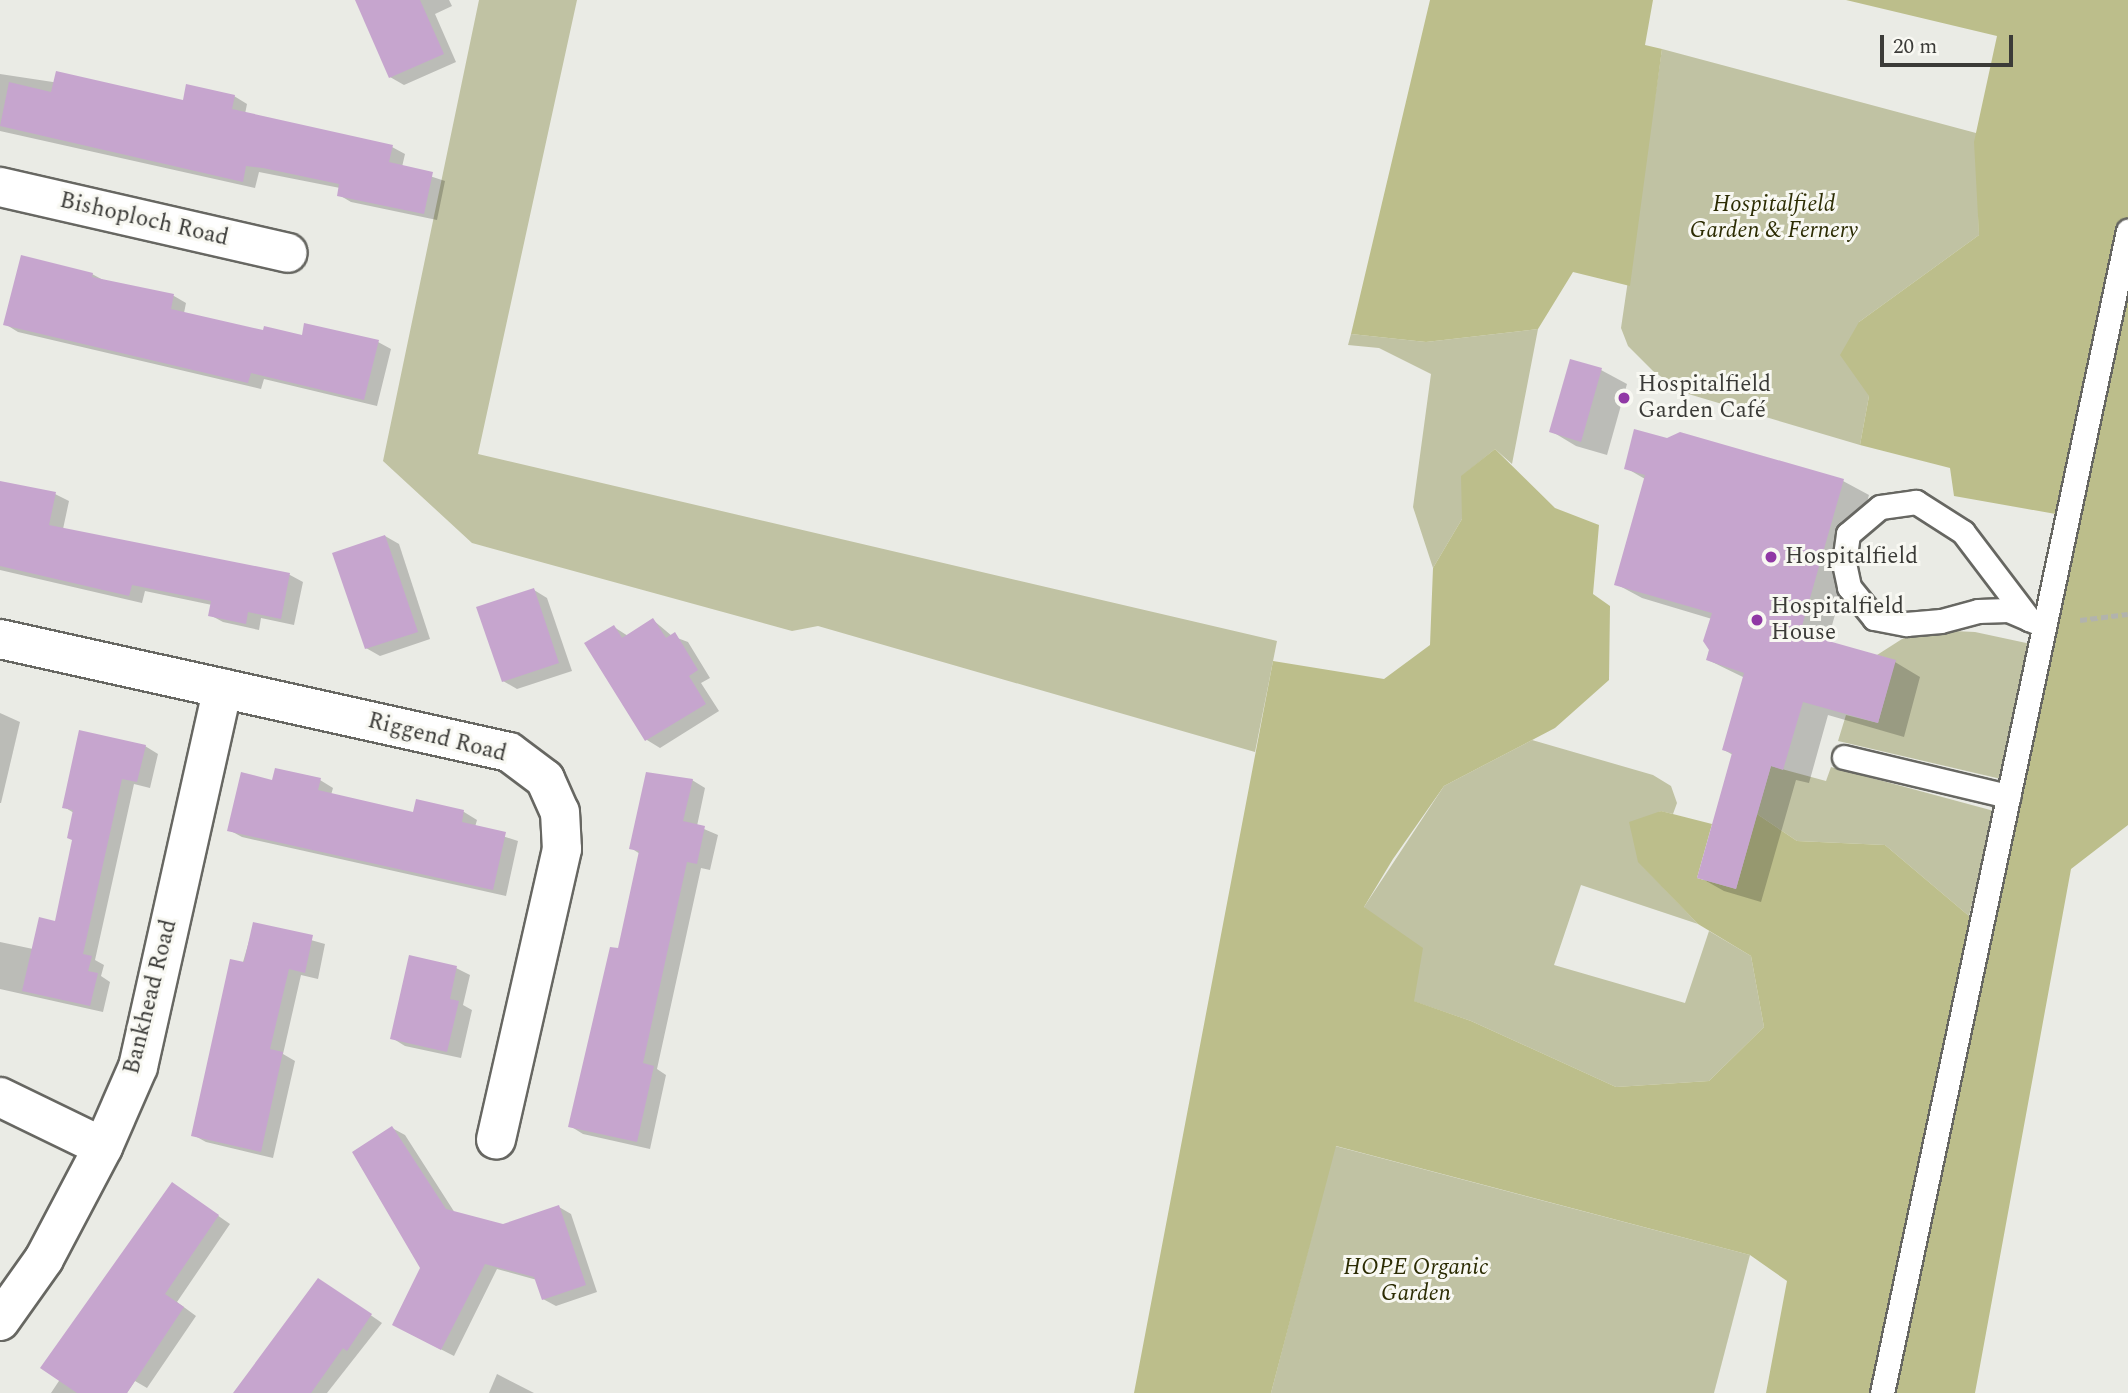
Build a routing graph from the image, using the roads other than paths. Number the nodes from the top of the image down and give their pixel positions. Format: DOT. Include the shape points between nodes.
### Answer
graph roads {
  1 [pos="0,187"];
  2 [pos="2128,231"];
  3 [pos="288,253"];
  4 [pos="2037,622"];
  5 [pos="0,639"];
  6 [pos="223,688"];
  7 [pos="1844,757"];
  8 [pos="2008,796"];
  9 [pos="0,1097"];
  10 [pos="496,1140"];
  11 [pos="103,1147"];
  12 [pos="0,1321"];
  13 [pos="1882,1393"];
  1 -- 3 [label="street, Bishoploch Road"];
  2 -- 4 [label="lane"];
  4 -- 4 [label="lane" via="2008,610 1906,624 1874,618 1849,587 1844,563 1848,534 1880,507 1916,502 1963,532"];
  4 -- 8 [label="lane"];
  5 -- 6 [label="street, Riggend Road"];
  6 -- 10 [label="street, Riggend Road" via="509,752 545,779 559,812 562,849"];
  6 -- 11 [label="street, Bankhead Road" via="138,1067"];
  7 -- 8 [label="lane"];
  8 -- 13 [label="lane"];
  9 -- 11 [label="street"];
  11 -- 12 [label="street, Bankhead Road" via="44,1259"];
}
